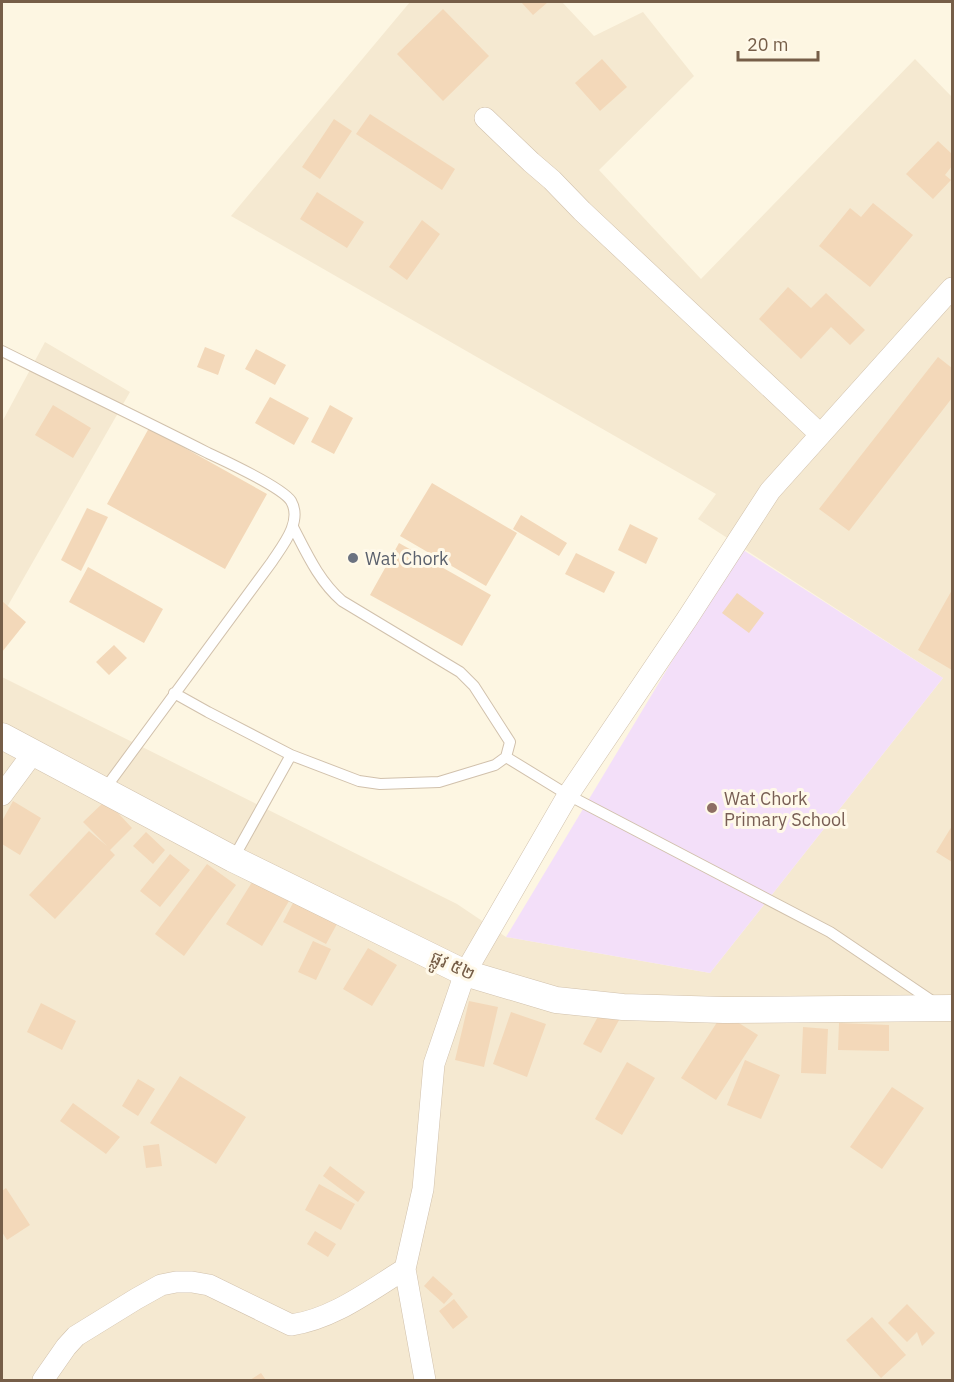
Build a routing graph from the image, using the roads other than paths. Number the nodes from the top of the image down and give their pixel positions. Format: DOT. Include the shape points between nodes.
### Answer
graph roads {
  1 [pos="485,118"];
  2 [pos="952,288"];
  3 [pos="2,351"];
  4 [pos="820,434"];
  5 [pos="293,526"];
  6 [pos="174,693"];
  7 [pos="2,736"];
  8 [pos="33,753"];
  9 [pos="291,755"];
  10 [pos="506,757"];
  11 [pos="104,790"];
  12 [pos="2,795"];
  13 [pos="568,795"];
  14 [pos="233,859"];
  15 [pos="465,973"];
  16 [pos="947,1008"];
  17 [pos="405,1269"];
  18 [pos="43,1380"];
  19 [pos="425,1380"];
  1 -- 4 [label="street"];
  2 -- 4 [label="street"];
  3 -- 5 [label="lane" via="281,492 291,501"];
  4 -- 13 [label="street" via="770,491"];
  5 -- 6 [label="lane" via="271,563"];
  5 -- 10 [label="lane" via="319,575 342,601 460,672 474,686 510,742"];
  6 -- 9 [label="lane"];
  6 -- 11 [label="lane"];
  7 -- 8 [label="street, ផ្លូវ ៥២"];
  8 -- 11 [label="street, ផ្លូវ ៥២"];
  8 -- 12 [label="street"];
  9 -- 10 [label="lane" via="359,781 380,784 439,782 495,765"];
  9 -- 14 [label="lane"];
  10 -- 13 [label="lane"];
  11 -- 14 [label="street, ផ្លូវ ៥២"];
  13 -- 15 [label="street"];
  13 -- 16 [label="lane" via="830,932"];
  14 -- 15 [label="street, ផ្លូវ ៥២"];
  15 -- 16 [label="street, ផ្លូវ ៥២" via="556,1000 623,1007"];
  15 -- 17 [label="street" via="434,1064 423,1189"];
  17 -- 18 [label="street" via="320,1319 291,1325 208,1285 162,1285 76,1335"];
  17 -- 19 [label="street"];
}
